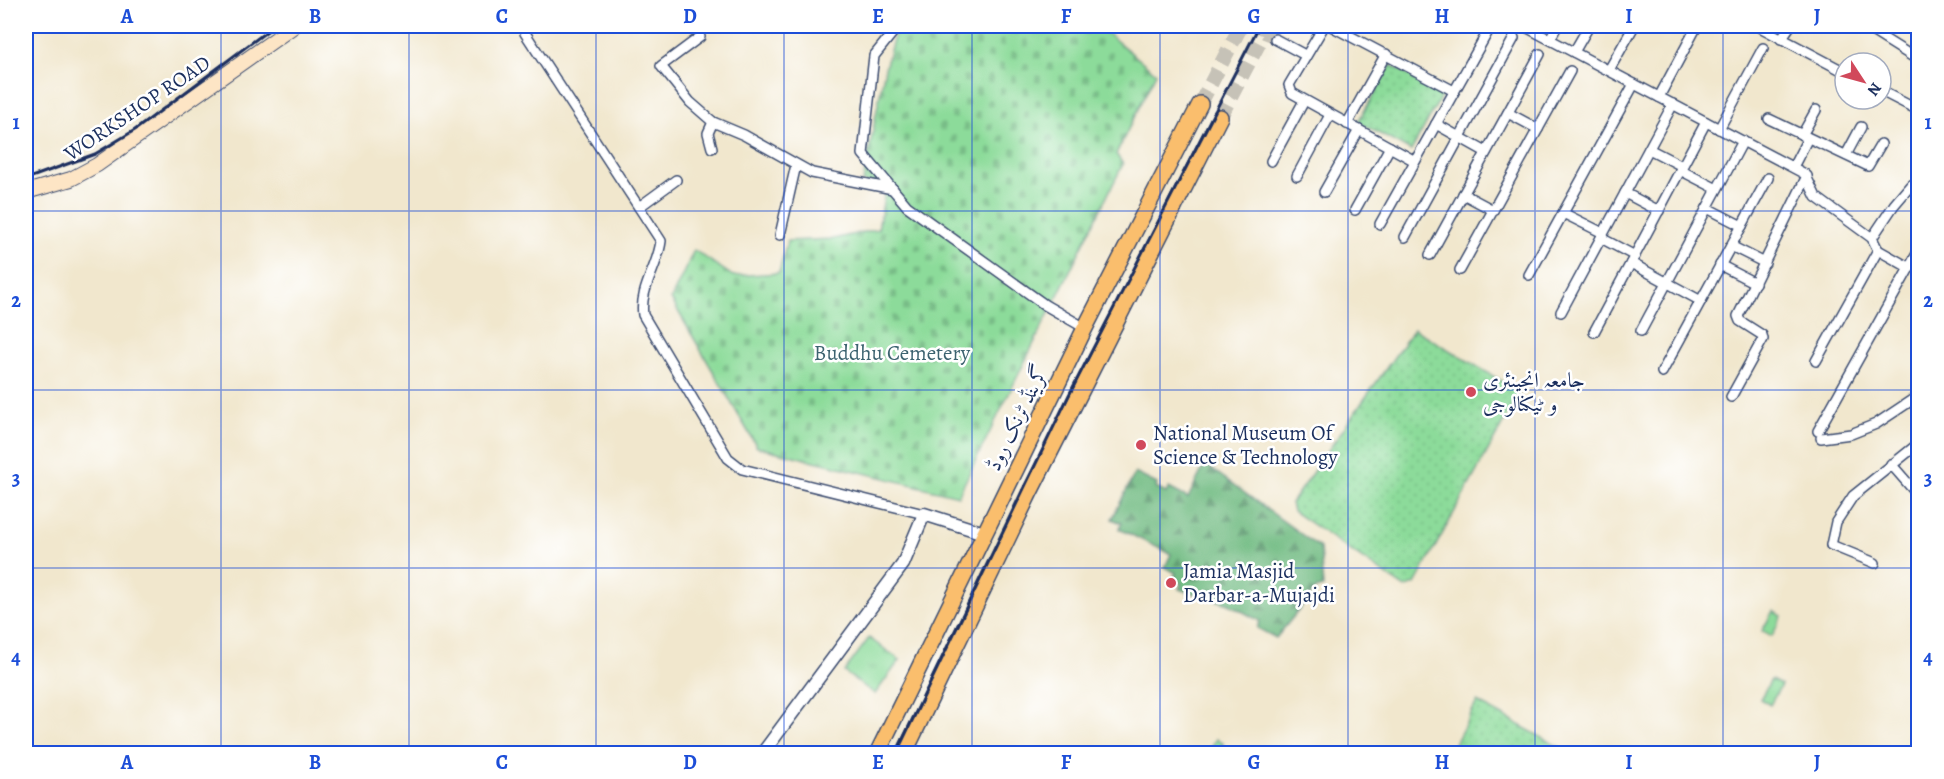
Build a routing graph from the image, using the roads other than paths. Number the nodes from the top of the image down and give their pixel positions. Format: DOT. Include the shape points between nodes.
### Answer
graph roads {
  1 [pos="294,26"];
  2 [pos="527,26"];
  3 [pos="898,26"];
  4 [pos="1324,26"];
  5 [pos="1331,26"];
  6 [pos="1491,26"];
  7 [pos="1526,26"];
  8 [pos="1557,26"];
  9 [pos="1589,26"];
  10 [pos="1634,26"];
  11 [pos="1696,26"];
  12 [pos="1758,26"];
  13 [pos="1790,26"];
  14 [pos="1864,26"];
  15 [pos="700,37"];
  16 [pos="1514,38"];
  17 [pos="1275,39"];
  18 [pos="1550,39"];
  19 [pos="1780,39"];
  20 [pos="1763,48"];
  21 [pos="1574,52"];
  22 [pos="1386,54"];
  23 [pos="1540,54"];
  24 [pos="1305,55"];
  25 [pos="1918,60"];
  26 [pos="1833,66"];
  27 [pos="1609,70"];
  28 [pos="1570,71"];
  29 [pos="1634,84"];
  30 [pos="1454,91"];
  31 [pos="1659,97"];
  32 [pos="1893,97"];
  33 [pos="1304,101"];
  34 [pos="1200,104"];
  35 [pos="1673,104"];
  36 [pos="1816,110"];
  37 [pos="1918,111"];
  38 [pos="1508,113"];
  39 [pos="1330,115"];
  40 [pos="1220,117"];
  41 [pos="1769,119"];
  42 [pos="713,122"];
  43 [pos="1706,122"];
  44 [pos="1347,124"];
  45 [pos="1436,124"];
  46 [pos="1861,127"];
  47 [pos="1538,129"];
  48 [pos="1719,129"];
  49 [pos="1359,130"];
  50 [pos="1459,137"];
  51 [pos="1805,137"];
  52 [pos="1743,141"];
  53 [pos="1881,144"];
  54 [pos="1390,147"];
  55 [pos="711,148"];
  56 [pos="1648,149"];
  57 [pos="1486,152"];
  58 [pos="1846,155"];
  59 [pos="1271,161"];
  60 [pos="1415,161"];
  61 [pos="796,165"];
  62 [pos="1793,167"];
  63 [pos="1681,168"];
  64 [pos="1297,176"];
  65 [pos="1807,176"];
  66 [pos="1768,178"];
  67 [pos="676,180"];
  68 [pos="1918,186"];
  69 [pos="893,189"];
  70 [pos="1717,189"];
  71 [pos="26,192"];
  72 [pos="1324,192"];
  73 [pos="1625,193"];
  74 [pos="1463,194"];
  75 [pos="639,207"];
  76 [pos="1707,208"];
  77 [pos="1355,210"];
  78 [pos="1493,210"];
  79 [pos="1659,211"];
  80 [pos="1563,213"];
  81 [pos="1380,224"];
  82 [pos="1742,226"];
  83 [pos="780,235"];
  84 [pos="1602,236"];
  85 [pos="1405,237"];
  86 [pos="1872,238"];
  87 [pos="1731,246"];
  88 [pos="1878,250"];
  89 [pos="1918,252"];
  90 [pos="1431,255"];
  91 [pos="1633,259"];
  92 [pos="1765,263"];
  93 [pos="1720,265"];
  94 [pos="1913,268"];
  95 [pos="1460,270"];
  96 [pos="1529,275"];
  97 [pos="1668,282"];
  98 [pos="1755,283"];
  99 [pos="1701,301"];
  100 [pos="1561,312"];
  101 [pos="1085,328"];
  102 [pos="1641,331"];
  103 [pos="1594,332"];
  104 [pos="1816,361"];
  105 [pos="1662,372"];
  106 [pos="1918,396"];
  107 [pos="1731,397"];
  108 [pos="1918,444"];
  109 [pos="1891,464"];
  110 [pos="1918,495"];
  111 [pos="924,514"];
  112 [pos="984,532"];
  113 [pos="1875,564"];
  114 [pos="762,753"];
  115 [pos="877,753"];
  116 [pos="904,753"];
  1 -- 71 [label="main road, WORKSHOP ROAD" via="97,165 70,179"];
  2 -- 75 [label="street" via="525,33"];
  3 -- 69 [label="street" via="874,56 863,154"];
  4 -- 24 [label="street"];
  5 -- 22 [label="street"];
  6 -- 30 [label="street"];
  7 -- 18 [label="street"];
  8 -- 18 [label="street"];
  9 -- 21 [label="street"];
  10 -- 27 [label="street"];
  11 -- 31 [label="street"];
  12 -- 19 [label="street"];
  13 -- 19 [label="street"];
  14 -- 25 [label="street"];
  15 -- 42 [label="street" via="661,66 690,102"];
  16 -- 50 [label="street"];
  17 -- 24 [label="street"];
  18 -- 21 [label="street"];
  19 -- 26 [label="street"];
  20 -- 48 [label="street"];
  21 -- 27 [label="street"];
  22 -- 30 [label="street"];
  22 -- 44 [label="street"];
  23 -- 38 [label="street"];
  24 -- 33 [label="street" via="1289,85 1292,93"];
  27 -- 29 [label="street"];
  28 -- 47 [label="street"];
  29 -- 31 [label="street"];
  29 -- 80 [label="street"];
  30 -- 45 [label="street"];
  31 -- 35 [label="street"];
  32 -- 37 [label="street"];
  33 -- 39 [label="street"];
  33 -- 59 [label="street"];
  34 -- 101 [label="main road, گرینڈ ٹرنک روڈ"];
  35 -- 43 [label="street"];
  35 -- 56 [label="street"];
  36 -- 51 [label="street"];
  38 -- 47 [label="street"];
  38 -- 57 [label="street"];
  39 -- 44 [label="street"];
  39 -- 64 [label="street"];
  40 -- 116 [label="main road"];
  41 -- 51 [label="street"];
  42 -- 55 [label="street" via="708,134"];
  42 -- 61 [label="street"];
  43 -- 48 [label="street"];
  43 -- 63 [label="street"];
  44 -- 49 [label="street"];
  45 -- 50 [label="street"];
  45 -- 60 [label="street"];
  46 -- 58 [label="street"];
  47 -- 78 [label="street"];
  48 -- 52 [label="street"];
  49 -- 54 [label="street"];
  49 -- 72 [label="street"];
  50 -- 57 [label="street"];
  50 -- 85 [label="street"];
  51 -- 58 [label="street"];
  51 -- 62 [label="street"];
  52 -- 62 [label="street"];
  52 -- 70 [label="street"];
  53 -- 58 [label="street" via="1868,166"];
  54 -- 60 [label="street"];
  54 -- 77 [label="street"];
  56 -- 63 [label="street"];
  56 -- 73 [label="street"];
  57 -- 74 [label="street"];
  60 -- 81 [label="street"];
  61 -- 69 [label="street" via="812,173"];
  61 -- 83 [label="street"];
  62 -- 65 [label="street"];
  63 -- 70 [label="street"];
  63 -- 79 [label="street"];
  65 -- 86 [label="street" via="1816,197"];
  65 -- 92 [label="street"];
  66 -- 82 [label="street"];
  67 -- 75 [label="street"];
  68 -- 86 [label="street" via="1911,185 1900,196"];
  69 -- 101 [label="street" via="907,206 1045,305"];
  70 -- 76 [label="street"];
  73 -- 79 [label="street"];
  73 -- 84 [label="street"];
  74 -- 78 [label="street"];
  74 -- 90 [label="street"];
  75 -- 111 [label="street" via="661,241 643,297 643,315 728,458 742,468"];
  76 -- 82 [label="street"];
  76 -- 97 [label="street"];
  78 -- 95 [label="street"];
  79 -- 91 [label="street"];
  80 -- 84 [label="street"];
  80 -- 96 [label="street"];
  82 -- 87 [label="street"];
  84 -- 91 [label="street"];
  84 -- 100 [label="street"];
  86 -- 88 [label="street"];
  87 -- 92 [label="street"];
  87 -- 93 [label="street"];
  88 -- 94 [label="street"];
  88 -- 104 [label="street"];
  89 -- 94 [label="street"];
  91 -- 97 [label="street"];
  91 -- 103 [label="street"];
  92 -- 98 [label="street"];
  93 -- 98 [label="street"];
  93 -- 99 [label="street"];
  94 -- 106 [label="street" via="1820,434 1851,434 1876,424"];
  97 -- 99 [label="street"];
  97 -- 102 [label="street"];
  98 -- 107 [label="street" via="1738,318 1763,339"];
  99 -- 105 [label="street"];
  101 -- 112 [label="main road, گرینڈ ٹرنک روڈ"];
  108 -- 109 [label="street"];
  109 -- 110 [label="street"];
  109 -- 113 [label="street" via="1853,496 1836,522 1831,544"];
  111 -- 112 [label="street"];
  111 -- 114 [label="street" via="903,564"];
  112 -- 115 [label="main road, گرینڈ ٹرنک روڈ"];
}
